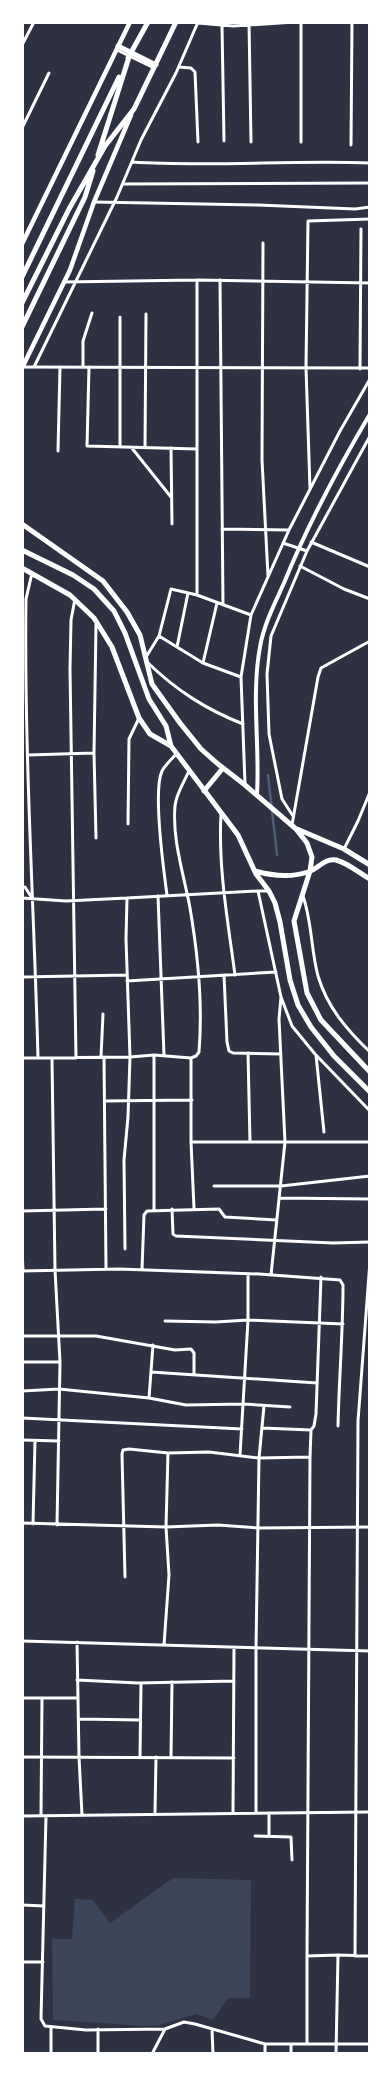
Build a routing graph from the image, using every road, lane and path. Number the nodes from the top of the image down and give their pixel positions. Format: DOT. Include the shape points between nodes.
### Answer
graph roads {
  1 [pos="34,22"];
  2 [pos="130,22"];
  3 [pos="148,22"];
  4 [pos="176,22"];
  5 [pos="295,22"];
  6 [pos="301,22"];
  7 [pos="352,22"];
  8 [pos="198,23"];
  9 [pos="249,24"];
  10 [pos="222,25"];
  11 [pos="22,45"];
  12 [pos="118,48"];
  13 [pos="129,57"];
  14 [pos="155,66"];
  15 [pos="179,67"];
  16 [pos="49,74"];
  17 [pos="134,109"];
  18 [pos="22,128"];
  19 [pos="224,141"];
  20 [pos="198,142"];
  21 [pos="250,142"];
  22 [pos="301,142"];
  23 [pos="351,145"];
  24 [pos="132,162"];
  25 [pos="370,163"];
  26 [pos="123,184"];
  27 [pos="370,184"];
  28 [pos="94,202"];
  29 [pos="114,202"];
  30 [pos="370,207"];
  31 [pos="370,219"];
  32 [pos="361,229"];
  33 [pos="263,243"];
  34 [pos="22,244"];
  35 [pos="22,277"];
  36 [pos="197,280"];
  37 [pos="220,280"];
  38 [pos="264,281"];
  39 [pos="64,282"];
  40 [pos="75,282"];
  41 [pos="308,282"];
  42 [pos="360,283"];
  43 [pos="370,283"];
  44 [pos="22,303"];
  45 [pos="92,313"];
  46 [pos="146,314"];
  47 [pos="120,317"];
  48 [pos="22,327"];
  49 [pos="23,367"];
  50 [pos="34,367"];
  51 [pos="60,367"];
  52 [pos="83,367"];
  53 [pos="89,368"];
  54 [pos="120,368"];
  55 [pos="146,368"];
  56 [pos="263,368"];
  57 [pos="306,368"];
  58 [pos="370,368"];
  59 [pos="197,369"];
  60 [pos="220,369"];
  61 [pos="360,369"];
  62 [pos="370,379"];
  63 [pos="370,414"];
  64 [pos="370,436"];
  65 [pos="120,447"];
  66 [pos="131,447"];
  67 [pos="145,447"];
  68 [pos="364,447"];
  69 [pos="172,448"];
  70 [pos="197,449"];
  71 [pos="370,450"];
  72 [pos="58,451"];
  73 [pos="310,490"];
  74 [pos="171,498"];
  75 [pos="22,524"];
  76 [pos="172,524"];
  77 [pos="222,529"];
  78 [pos="266,529"];
  79 [pos="290,530"];
  80 [pos="311,542"];
  81 [pos="283,543"];
  82 [pos="299,548"];
  83 [pos="22,550"];
  84 [pos="307,551"];
  85 [pos="300,566"];
  86 [pos="370,567"];
  87 [pos="22,568"];
  88 [pos="32,572"];
  89 [pos="268,577"];
  90 [pos="188,593"];
  91 [pos="197,596"];
  92 [pos="75,599"];
  93 [pos="370,599"];
  94 [pos="217,603"];
  95 [pos="224,605"];
  96 [pos="251,615"];
  97 [pos="97,622"];
  98 [pos="159,636"];
  99 [pos="370,641"];
  100 [pos="177,647"];
  101 [pos="146,660"];
  102 [pos="203,663"];
  103 [pos="241,676"];
  104 [pos="139,718"];
  105 [pos="243,724"];
  106 [pos="171,746"];
  107 [pos="72,753"];
  108 [pos="94,753"];
  109 [pos="177,753"];
  110 [pos="28,755"];
  111 [pos="222,768"];
  112 [pos="189,771"];
  113 [pos="245,784"];
  114 [pos="204,791"];
  115 [pos="370,792"];
  116 [pos="259,796"];
  117 [pos="221,814"];
  118 [pos="293,816"];
  119 [pos="289,823"];
  120 [pos="128,824"];
  121 [pos="296,829"];
  122 [pos="96,838"];
  123 [pos="344,849"];
  124 [pos="370,865"];
  125 [pos="255,871"];
  126 [pos="310,871"];
  127 [pos="370,879"];
  128 [pos="25,887"];
  129 [pos="269,890"];
  130 [pos="258,891"];
  131 [pos="302,893"];
  132 [pos="225,894"];
  133 [pos="168,895"];
  134 [pos="158,896"];
  135 [pos="187,896"];
  136 [pos="22,898"];
  137 [pos="32,898"];
  138 [pos="126,898"];
  139 [pos="75,901"];
  140 [pos="276,972"];
  141 [pos="127,975"];
  142 [pos="224,975"];
  143 [pos="235,975"];
  144 [pos="75,976"];
  145 [pos="199,976"];
  146 [pos="22,977"];
  147 [pos="36,977"];
  148 [pos="162,977"];
  149 [pos="128,981"];
  150 [pos="281,997"];
  151 [pos="103,1014"];
  152 [pos="370,1052"];
  153 [pos="248,1053"];
  154 [pos="281,1054"];
  155 [pos="316,1054"];
  156 [pos="154,1055"];
  157 [pos="164,1055"];
  158 [pos="102,1057"];
  159 [pos="130,1057"];
  160 [pos="22,1058"];
  161 [pos="38,1058"];
  162 [pos="76,1058"];
  163 [pos="191,1058"];
  164 [pos="52,1059"];
  165 [pos="370,1072"];
  166 [pos="370,1092"];
  167 [pos="154,1100"];
  168 [pos="192,1100"];
  169 [pos="105,1101"];
  170 [pos="129,1101"];
  171 [pos="370,1111"];
  172 [pos="324,1132"];
  173 [pos="191,1142"];
  174 [pos="250,1142"];
  175 [pos="285,1142"];
  176 [pos="370,1142"];
  177 [pos="370,1176"];
  178 [pos="214,1186"];
  179 [pos="280,1186"];
  180 [pos="279,1198"];
  181 [pos="370,1199"];
  182 [pos="194,1208"];
  183 [pos="172,1209"];
  184 [pos="106,1210"];
  185 [pos="154,1210"];
  186 [pos="22,1211"];
  187 [pos="54,1212"];
  188 [pos="277,1220"];
  189 [pos="275,1241"];
  190 [pos="370,1242"];
  191 [pos="22,1249"];
  192 [pos="125,1249"];
  193 [pos="370,1261"];
  194 [pos="106,1269"];
  195 [pos="55,1270"];
  196 [pos="142,1270"];
  197 [pos="23,1271"];
  198 [pos="248,1274"];
  199 [pos="271,1275"];
  200 [pos="321,1277"];
  201 [pos="248,1320"];
  202 [pos="165,1321"];
  203 [pos="318,1323"];
  204 [pos="343,1324"];
  205 [pos="22,1336"];
  206 [pos="59,1336"];
  207 [pos="153,1345"];
  208 [pos="22,1362"];
  209 [pos="60,1362"];
  210 [pos="151,1372"];
  211 [pos="194,1374"];
  212 [pos="245,1378"];
  213 [pos="317,1383"];
  214 [pos="59,1389"];
  215 [pos="22,1391"];
  216 [pos="149,1398"];
  217 [pos="243,1404"];
  218 [pos="264,1406"];
  219 [pos="290,1407"];
  220 [pos="22,1418"];
  221 [pos="59,1418"];
  222 [pos="338,1426"];
  223 [pos="262,1428"];
  224 [pos="242,1429"];
  225 [pos="311,1430"];
  226 [pos="22,1440"];
  227 [pos="34,1441"];
  228 [pos="59,1441"];
  229 [pos="168,1453"];
  230 [pos="240,1454"];
  231 [pos="310,1457"];
  232 [pos="259,1458"];
  233 [pos="22,1523"];
  234 [pos="33,1524"];
  235 [pos="57,1525"];
  236 [pos="123,1525"];
  237 [pos="166,1526"];
  238 [pos="358,1527"];
  239 [pos="370,1527"];
  240 [pos="258,1528"];
  241 [pos="309,1528"];
  242 [pos="125,1577"];
  243 [pos="22,1641"];
  244 [pos="77,1642"];
  245 [pos="164,1645"];
  246 [pos="234,1648"];
  247 [pos="256,1648"];
  248 [pos="309,1650"];
  249 [pos="357,1651"];
  250 [pos="370,1651"];
  251 [pos="77,1680"];
  252 [pos="234,1681"];
  253 [pos="172,1682"];
  254 [pos="141,1683"];
  255 [pos="22,1698"];
  256 [pos="42,1698"];
  257 [pos="78,1698"];
  258 [pos="79,1719"];
  259 [pos="140,1720"];
  260 [pos="41,1756"];
  261 [pos="22,1757"];
  262 [pos="79,1757"];
  263 [pos="140,1757"];
  264 [pos="156,1757"];
  265 [pos="171,1757"];
  266 [pos="234,1758"];
  267 [pos="308,1812"];
  268 [pos="356,1812"];
  269 [pos="370,1812"];
  270 [pos="234,1813"];
  271 [pos="256,1813"];
  272 [pos="269,1813"];
  273 [pos="156,1814"];
  274 [pos="82,1815"];
  275 [pos="22,1816"];
  276 [pos="41,1816"];
  277 [pos="46,1816"];
  278 [pos="255,1836"];
  279 [pos="269,1836"];
  280 [pos="292,1860"];
  281 [pos="22,1905"];
  282 [pos="44,1906"];
  283 [pos="307,1956"];
  284 [pos="338,1956"];
  285 [pos="355,1956"];
  286 [pos="370,1956"];
  287 [pos="22,1962"];
  288 [pos="43,1962"];
  289 [pos="51,2027"];
  290 [pos="165,2029"];
  291 [pos="212,2029"];
  292 [pos="98,2030"];
  293 [pos="265,2044"];
  294 [pos="291,2044"];
  295 [pos="307,2044"];
  296 [pos="336,2044"];
  297 [pos="370,2044"];
  298 [pos="51,2054"];
  299 [pos="98,2054"];
  300 [pos="152,2054"];
  301 [pos="213,2054"];
  302 [pos="265,2054"];
  303 [pos="291,2054"];
  304 [pos="336,2054"];
  1 -- 11 [label="street"];
  2 -- 12 [label="main road"];
  3 -- 13 [label="main road"];
  4 -- 14 [label="main road"];
  5 -- 9 [label="street"];
  6 -- 22 [label="street"];
  7 -- 23 [label="street"];
  8 -- 10 [label="street"];
  8 -- 15 [label="street"];
  9 -- 10 [label="street"];
  9 -- 21 [label="street"];
  10 -- 19 [label="street"];
  12 -- 14 [label="main road"];
  12 -- 34 [label="main road"];
  13 -- 35 [label="main road"];
  13 -- 48 [label="main road" via="84,198"];
  14 -- 17 [label="main road"];
  15 -- 20 [label="street" via="191,68 195,72"];
  15 -- 24 [label="street"];
  16 -- 18 [label="street"];
  17 -- 28 [label="main road"];
  17 -- 44 [label="main road" via="105,146 68,209"];
  24 -- 25 [label="street"];
  24 -- 26 [label="street"];
  26 -- 27 [label="street"];
  26 -- 29 [label="street"];
  28 -- 29 [label="street"];
  28 -- 39 [label="main road"];
  29 -- 30 [label="street"];
  29 -- 40 [label="street"];
  31 -- 41 [label="street" via="308,221"];
  32 -- 42 [label="street"];
  33 -- 38 [label="street"];
  36 -- 37 [label="street"];
  36 -- 40 [label="street"];
  36 -- 59 [label="street"];
  37 -- 38 [label="street"];
  37 -- 60 [label="street"];
  38 -- 41 [label="street"];
  38 -- 56 [label="street"];
  39 -- 40 [label="street"];
  39 -- 49 [label="main road"];
  40 -- 50 [label="street"];
  41 -- 42 [label="street"];
  41 -- 57 [label="street"];
  42 -- 43 [label="street"];
  42 -- 61 [label="street"];
  45 -- 52 [label="street" via="83,341"];
  46 -- 55 [label="street"];
  47 -- 54 [label="street"];
  49 -- 50 [label="street"];
  50 -- 51 [label="street"];
  51 -- 52 [label="street"];
  51 -- 72 [label="street"];
  52 -- 53 [label="street"];
  53 -- 54 [label="street"];
  53 -- 65 [label="street" via="88,446"];
  54 -- 55 [label="street"];
  54 -- 65 [label="street"];
  55 -- 59 [label="street"];
  55 -- 67 [label="street"];
  56 -- 57 [label="street"];
  56 -- 60 [label="street"];
  56 -- 78 [label="street" via="262,460"];
  57 -- 61 [label="street"];
  57 -- 73 [label="street"];
  58 -- 61 [label="street"];
  59 -- 60 [label="street"];
  59 -- 70 [label="street"];
  60 -- 77 [label="street"];
  62 -- 73 [label="street"];
  63 -- 82 [label="street"];
  64 -- 68 [label="street"];
  65 -- 66 [label="street"];
  66 -- 67 [label="street"];
  66 -- 74 [label="street"];
  67 -- 69 [label="street"];
  68 -- 71 [label="street"];
  68 -- 80 [label="street"];
  69 -- 70 [label="street"];
  69 -- 74 [label="street"];
  70 -- 91 [label="street"];
  73 -- 79 [label="street"];
  74 -- 76 [label="street"];
  75 -- 101 [label="main road" via="103,581 140,635"];
  77 -- 78 [label="street"];
  77 -- 95 [label="street"];
  78 -- 79 [label="street"];
  78 -- 89 [label="street"];
  79 -- 81 [label="street"];
  80 -- 84 [label="street"];
  80 -- 86 [label="street"];
  81 -- 82 [label="street"];
  81 -- 89 [label="street"];
  82 -- 84 [label="street"];
  82 -- 116 [label="street" via="260,646 257,693"];
  83 -- 106 [label="main road" via="94,588 114,611 149,699 166,726"];
  84 -- 85 [label="street"];
  85 -- 93 [label="street"];
  85 -- 118 [label="street" via="271,636 267,674 269,734 282,798"];
  87 -- 88 [label="main road"];
  88 -- 92 [label="main road"];
  88 -- 110 [label="street" via="26,599"];
  89 -- 96 [label="street"];
  90 -- 91 [label="street"];
  90 -- 98 [label="street" via="171,589"];
  90 -- 100 [label="street"];
  91 -- 94 [label="street"];
  92 -- 97 [label="main road"];
  92 -- 107 [label="street" via="70,640"];
  94 -- 95 [label="street"];
  94 -- 102 [label="street"];
  95 -- 96 [label="street"];
  96 -- 103 [label="street"];
  97 -- 104 [label="main road" via="112,647"];
  97 -- 108 [label="street"];
  98 -- 100 [label="street"];
  98 -- 101 [label="street"];
  99 -- 118 [label="street" via="321,668"];
  100 -- 102 [label="street"];
  101 -- 105 [label="street" via="170,684 200,704"];
  101 -- 111 [label="main road" via="152,684 201,749"];
  102 -- 103 [label="street"];
  103 -- 105 [label="street"];
  104 -- 106 [label="main road" via="150,734"];
  104 -- 120 [label="street" via="129,738"];
  105 -- 113 [label="street"];
  106 -- 109 [label="main road"];
  107 -- 108 [label="street"];
  107 -- 110 [label="street"];
  107 -- 139 [label="street"];
  108 -- 122 [label="street"];
  109 -- 112 [label="main road"];
  109 -- 133 [label="street" via="162,771 159,786 162,864"];
  110 -- 137 [label="street"];
  111 -- 113 [label="main road"];
  111 -- 114 [label="main road"];
  112 -- 114 [label="main road"];
  112 -- 135 [label="street" via="175,808"];
  113 -- 116 [label="main road"];
  114 -- 117 [label="main road"];
  115 -- 123 [label="street"];
  116 -- 119 [label="main road"];
  117 -- 125 [label="main road" via="238,835"];
  117 -- 132 [label="street"];
  118 -- 119 [label="street"];
  119 -- 121 [label="main road"];
  121 -- 123 [label="main road"];
  121 -- 126 [label="main road" via="307,843 312,857"];
  123 -- 124 [label="main road"];
  125 -- 126 [label="main road" via="273,876"];
  125 -- 129 [label="main road"];
  126 -- 127 [label="main road" via="328,860 337,860"];
  126 -- 131 [label="main road"];
  128 -- 137 [label="street"];
  129 -- 130 [label="street"];
  129 -- 166 [label="main road" via="280,922 290,980 298,1005 334,1056"];
  130 -- 132 [label="street"];
  130 -- 140 [label="street"];
  131 -- 152 [label="street" via="310,920 318,976 327,999 342,1024"];
  131 -- 165 [label="main road" via="294,921 307,993 321,1020"];
  132 -- 135 [label="street"];
  132 -- 143 [label="street"];
  133 -- 134 [label="street"];
  133 -- 135 [label="street"];
  134 -- 138 [label="street"];
  134 -- 148 [label="street"];
  135 -- 145 [label="street"];
  136 -- 137 [label="street"];
  137 -- 139 [label="street"];
  137 -- 147 [label="street"];
  138 -- 139 [label="street"];
  138 -- 141 [label="street"];
  139 -- 144 [label="street"];
  140 -- 143 [label="street"];
  140 -- 150 [label="street"];
  141 -- 144 [label="street"];
  141 -- 149 [label="street"];
  142 -- 143 [label="street"];
  142 -- 145 [label="street"];
  142 -- 153 [label="street" via="227,1047 233,1053"];
  144 -- 147 [label="street"];
  144 -- 162 [label="street"];
  145 -- 148 [label="street"];
  145 -- 163 [label="street" via="199,1052"];
  146 -- 147 [label="street"];
  147 -- 161 [label="street"];
  148 -- 149 [label="street"];
  148 -- 157 [label="street"];
  149 -- 159 [label="street"];
  150 -- 154 [label="street"];
  150 -- 155 [label="street" via="292,1026"];
  151 -- 158 [label="street"];
  153 -- 154 [label="street"];
  153 -- 174 [label="street"];
  154 -- 175 [label="street"];
  155 -- 171 [label="street"];
  155 -- 172 [label="street"];
  156 -- 157 [label="street"];
  156 -- 159 [label="street"];
  156 -- 167 [label="street"];
  157 -- 163 [label="street"];
  158 -- 159 [label="street"];
  158 -- 162 [label="street"];
  158 -- 169 [label="street"];
  159 -- 170 [label="street"];
  160 -- 161 [label="street"];
  161 -- 164 [label="street"];
  162 -- 164 [label="street"];
  163 -- 168 [label="street"];
  164 -- 187 [label="street"];
  167 -- 168 [label="street"];
  167 -- 170 [label="street"];
  167 -- 185 [label="street"];
  168 -- 173 [label="street"];
  169 -- 170 [label="street"];
  169 -- 184 [label="street"];
  170 -- 192 [label="street" via="124,1160"];
  173 -- 174 [label="street"];
  173 -- 182 [label="street"];
  174 -- 175 [label="street"];
  175 -- 176 [label="street"];
  175 -- 179 [label="street"];
  177 -- 179 [label="street"];
  178 -- 179 [label="street"];
  179 -- 180 [label="street"];
  180 -- 181 [label="street"];
  180 -- 188 [label="street"];
  182 -- 183 [label="street"];
  182 -- 188 [label="street" via="219,1209 225,1217"];
  183 -- 185 [label="street"];
  183 -- 189 [label="street" via="174,1236"];
  184 -- 187 [label="street"];
  184 -- 194 [label="street"];
  185 -- 196 [label="street" via="144,1214"];
  186 -- 187 [label="street"];
  187 -- 195 [label="street"];
  188 -- 189 [label="street"];
  189 -- 190 [label="street"];
  189 -- 199 [label="street"];
  191 -- 197 [label="street"];
  193 -- 238 [label="street" via="358,1421"];
  194 -- 195 [label="street"];
  194 -- 196 [label="street"];
  195 -- 197 [label="street"];
  195 -- 206 [label="street"];
  196 -- 198 [label="street"];
  198 -- 199 [label="street"];
  198 -- 201 [label="street"];
  199 -- 200 [label="street"];
  200 -- 203 [label="street"];
  200 -- 204 [label="street" via="342,1281"];
  201 -- 202 [label="street"];
  201 -- 203 [label="street"];
  201 -- 212 [label="street"];
  203 -- 204 [label="street"];
  203 -- 213 [label="street"];
  204 -- 222 [label="street"];
  205 -- 206 [label="street"];
  206 -- 207 [label="street" via="96,1336"];
  206 -- 209 [label="street"];
  207 -- 210 [label="street"];
  207 -- 211 [label="street" via="193,1350"];
  208 -- 209 [label="street"];
  209 -- 214 [label="street"];
  210 -- 211 [label="street"];
  210 -- 216 [label="street"];
  211 -- 212 [label="street"];
  212 -- 213 [label="street"];
  212 -- 217 [label="street"];
  213 -- 225 [label="street" via="316,1420"];
  214 -- 215 [label="street"];
  214 -- 216 [label="street"];
  214 -- 221 [label="street"];
  216 -- 217 [label="street" via="186,1405"];
  217 -- 218 [label="street"];
  217 -- 224 [label="street"];
  218 -- 219 [label="street"];
  218 -- 223 [label="street"];
  220 -- 221 [label="street"];
  221 -- 224 [label="street"];
  221 -- 228 [label="street"];
  223 -- 225 [label="street"];
  223 -- 232 [label="street"];
  224 -- 230 [label="street"];
  225 -- 231 [label="street"];
  226 -- 227 [label="street"];
  227 -- 228 [label="street"];
  227 -- 234 [label="street"];
  228 -- 235 [label="street"];
  229 -- 230 [label="street"];
  229 -- 236 [label="street" via="123,1450"];
  229 -- 237 [label="street"];
  230 -- 232 [label="street"];
  231 -- 232 [label="street"];
  231 -- 241 [label="street"];
  232 -- 240 [label="street"];
  233 -- 234 [label="street"];
  234 -- 235 [label="street"];
  235 -- 236 [label="street"];
  236 -- 237 [label="street"];
  236 -- 242 [label="street"];
  237 -- 240 [label="street"];
  237 -- 245 [label="street" via="169,1574"];
  238 -- 239 [label="street"];
  238 -- 241 [label="street"];
  238 -- 249 [label="street"];
  240 -- 241 [label="street"];
  240 -- 247 [label="street"];
  241 -- 248 [label="street"];
  243 -- 244 [label="street"];
  244 -- 245 [label="street"];
  244 -- 251 [label="street"];
  245 -- 246 [label="street"];
  246 -- 247 [label="street"];
  246 -- 252 [label="street"];
  247 -- 248 [label="street"];
  247 -- 271 [label="street"];
  248 -- 249 [label="street"];
  248 -- 267 [label="street"];
  249 -- 250 [label="street"];
  249 -- 268 [label="street"];
  251 -- 254 [label="street"];
  251 -- 257 [label="street"];
  252 -- 253 [label="street"];
  252 -- 266 [label="street"];
  253 -- 254 [label="street"];
  253 -- 265 [label="street"];
  254 -- 259 [label="street"];
  255 -- 256 [label="street"];
  256 -- 257 [label="street"];
  256 -- 260 [label="street"];
  257 -- 258 [label="street"];
  258 -- 259 [label="street"];
  258 -- 262 [label="street"];
  259 -- 263 [label="street"];
  260 -- 261 [label="street"];
  260 -- 262 [label="street"];
  260 -- 276 [label="street"];
  262 -- 263 [label="street"];
  262 -- 274 [label="street"];
  263 -- 264 [label="street"];
  264 -- 265 [label="street"];
  264 -- 273 [label="street"];
  265 -- 266 [label="street"];
  266 -- 270 [label="street"];
  267 -- 268 [label="street"];
  267 -- 272 [label="street"];
  267 -- 283 [label="street"];
  268 -- 269 [label="street"];
  268 -- 285 [label="street"];
  270 -- 271 [label="street"];
  270 -- 273 [label="street"];
  271 -- 272 [label="street"];
  272 -- 279 [label="street"];
  273 -- 274 [label="street"];
  274 -- 277 [label="street"];
  275 -- 276 [label="street"];
  276 -- 277 [label="street"];
  277 -- 282 [label="street"];
  278 -- 279 [label="street"];
  279 -- 280 [label="street" via="291,1836"];
  281 -- 282 [label="street"];
  282 -- 288 [label="street"];
  283 -- 284 [label="street"];
  283 -- 295 [label="street"];
  284 -- 285 [label="street"];
  284 -- 296 [label="street"];
  285 -- 286 [label="street"];
  287 -- 288 [label="street"];
  288 -- 289 [label="street" via="41,2019 45,2026"];
  289 -- 292 [label="street"];
  289 -- 298 [label="street"];
  290 -- 291 [label="street" via="184,2022"];
  290 -- 292 [label="street"];
  290 -- 300 [label="street"];
  291 -- 293 [label="street"];
  291 -- 301 [label="street"];
  292 -- 299 [label="street"];
  293 -- 294 [label="street"];
  293 -- 302 [label="street"];
  294 -- 295 [label="street"];
  294 -- 303 [label="street"];
  295 -- 296 [label="street"];
  296 -- 297 [label="street"];
  296 -- 304 [label="street"];
}
